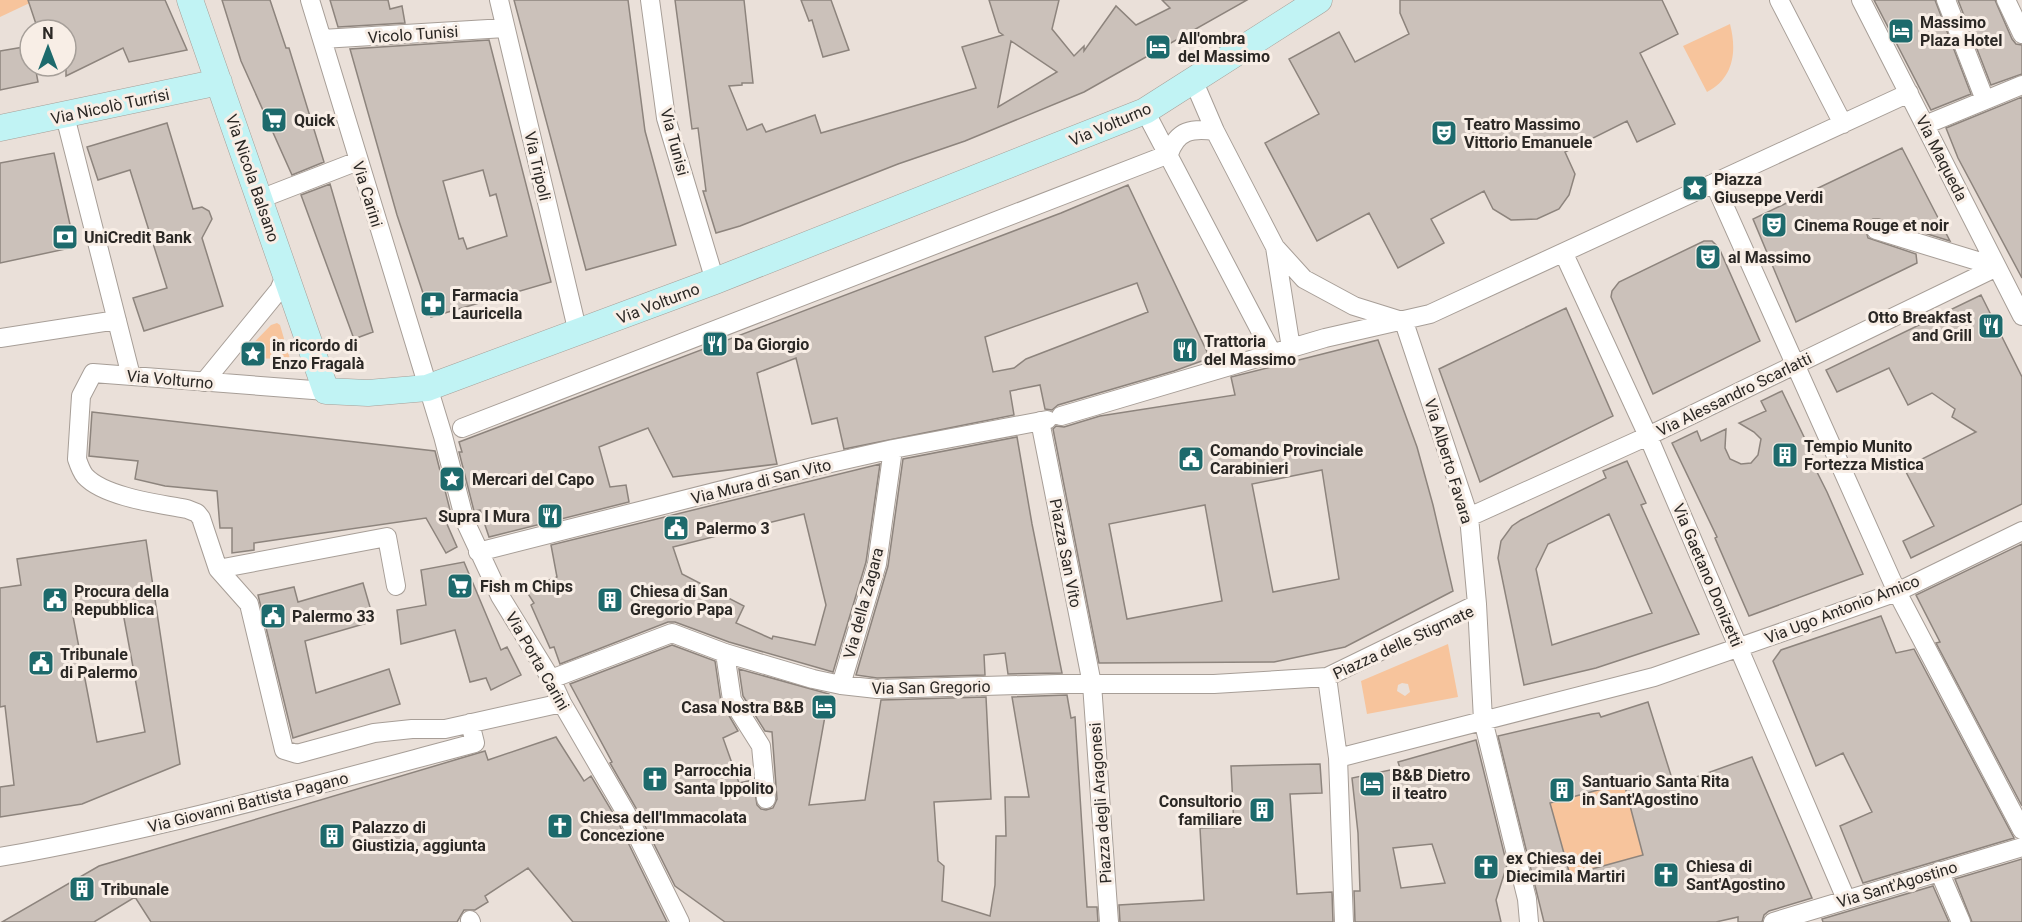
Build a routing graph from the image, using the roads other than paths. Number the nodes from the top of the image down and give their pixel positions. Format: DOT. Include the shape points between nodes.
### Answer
graph roads {
  1 [pos="190,0"];
  2 [pos="310,0"];
  3 [pos="499,0"];
  4 [pos="650,0"];
  5 [pos="1319,0"];
  6 [pos="1779,0"];
  7 [pos="1861,0"];
  8 [pos="1946,0"];
  9 [pos="2006,0"];
  10 [pos="505,28"];
  11 [pos="2022,34"];
  12 [pos="322,39"];
  13 [pos="219,82"];
  14 [pos="1194,82"];
  15 [pos="2022,84"];
  16 [pos="1909,93"];
  17 [pos="1985,100"];
  18 [pos="1145,111"];
  19 [pos="65,116"];
  20 [pos="1843,124"];
  21 [pos="1925,125"];
  22 [pos="0,128"];
  23 [pos="1215,131"];
  24 [pos="1168,154"];
  25 [pos="358,161"];
  26 [pos="1714,183"];
  27 [pos="260,200"];
  28 [pos="1876,230"];
  29 [pos="1275,247"];
  30 [pos="1564,254"];
  31 [pos="1999,271"];
  32 [pos="286,274"];
  33 [pos="715,281"];
  34 [pos="2022,284"];
  35 [pos="2022,316"];
  36 [pos="117,320"];
  37 [pos="1404,321"];
  38 [pos="578,333"];
  39 [pos="0,338"];
  40 [pos="1291,348"];
  41 [pos="1272,353"];
  42 [pos="1795,364"];
  43 [pos="131,376"];
  44 [pos="204,382"];
  45 [pos="427,387"];
  46 [pos="326,391"];
  47 [pos="1049,419"];
  48 [pos="462,428"];
  49 [pos="1648,436"];
  50 [pos="893,448"];
  51 [pos="1469,517"];
  52 [pos="2022,531"];
  53 [pos="478,552"];
  54 [pos="218,569"];
  55 [pos="396,586"];
  56 [pos="1897,592"];
  57 [pos="1477,604"];
  58 [pos="1739,648"];
  59 [pos="725,653"];
  60 [pos="1327,677"];
  61 [pos="551,679"];
  62 [pos="1092,684"];
  63 [pos="841,685"];
  64 [pos="562,703"];
  65 [pos="1483,720"];
  66 [pos="470,723"];
  67 [pos="1338,758"];
  68 [pos="766,799"];
  69 [pos="2022,830"];
  70 [pos="2022,848"];
  71 [pos="0,857"];
  72 [pos="1939,871"];
  73 [pos="1846,899"];
  74 [pos="680,922"];
  75 [pos="1109,922"];
  76 [pos="1344,922"];
  77 [pos="1529,922"];
  78 [pos="1773,922"];
  79 [pos="1961,922"];
  1 -- 13 [label="street, Via Nicola Balsano"];
  2 -- 12 [label="street, Via Carini"];
  3 -- 10 [label="street, Via Tripoli"];
  4 -- 33 [label="street, Via Tunisi" via="666,118"];
  5 -- 14 [label="street"];
  6 -- 20 [label="street"];
  7 -- 16 [label="street, Via Maqueda"];
  8 -- 17 [label="street"];
  9 -- 11 [label="street"];
  10 -- 12 [label="street, Vicolo Tunisi"];
  10 -- 38 [label="street, Via Tripoli"];
  12 -- 25 [label="street, Via Carini"];
  13 -- 19 [label="street, Via Nicolò Turrisi"];
  13 -- 27 [label="street, Via Nicola Balsano"];
  14 -- 18 [label="street, Via Volturno"];
  14 -- 23 [label="street"];
  15 -- 17 [label="street"];
  16 -- 20 [label="street"];
  16 -- 21 [label="street, Via Maqueda"];
  17 -- 21 [label="street"];
  18 -- 24 [label="street"];
  18 -- 33 [label="street, Via Volturno"];
  19 -- 22 [label="street, Via Nicolò Turrisi"];
  19 -- 36 [label="street"];
  20 -- 26 [label="street"];
  21 -- 31 [label="street, Via Maqueda"];
  23 -- 24 [label="street" via="1184,132 1172,143"];
  23 -- 29 [label="street"];
  24 -- 41 [label="street"];
  24 -- 48 [label="street"];
  25 -- 27 [label="street"];
  25 -- 45 [label="street, Via Carini"];
  26 -- 30 [label="street"];
  26 -- 42 [label="street"];
  27 -- 32 [label="street, Via Nicola Balsano"];
  28 -- 31 [label="street"];
  29 -- 37 [label="street" via="1304,279 1354,306"];
  29 -- 40 [label="street"];
  30 -- 37 [label="street" via="1430,314"];
  30 -- 49 [label="street, Via Gaetano Donizetti"];
  31 -- 34 [label="street"];
  31 -- 35 [label="street, Via Maqueda"];
  31 -- 42 [label="street, Via Alessandro Scarlatti"];
  32 -- 44 [label="street" via="279,290"];
  32 -- 46 [label="street, Via Nicola Balsano"];
  33 -- 38 [label="street, Via Volturno"];
  36 -- 39 [label="street"];
  36 -- 43 [label="street"];
  37 -- 40 [label="street, Via Mura di San Vito"];
  37 -- 51 [label="street, Via Alberto Favara"];
  38 -- 45 [label="street, Via Volturno"];
  40 -- 41 [label="street, Via Mura di San Vito"];
  41 -- 47 [label="street, Via Mura di San Vito"];
  42 -- 49 [label="street, Via Alessandro Scarlatti"];
  42 -- 56 [label="street"];
  43 -- 44 [label="street, Via Volturno"];
  43 -- 54 [label="street, Via Volturno" via="93,373 81,396 77,459 82,473 114,492 197,513"];
  44 -- 46 [label="street, Via Volturno"];
  45 -- 46 [label="street, Via Volturno" via="368,393"];
  45 -- 53 [label="street, Via Porta Carini" via="465,521"];
  47 -- 50 [label="street, Via Mura di San Vito"];
  47 -- 62 [label="street, Piazza San Vito"];
  49 -- 51 [label="street, Via Alessandro Scarlatti"];
  49 -- 58 [label="street, Via Gaetano Donizetti"];
  50 -- 53 [label="street, Via Mura di San Vito"];
  50 -- 63 [label="street, Via della Zagara" via="877,564"];
  51 -- 57 [label="street, Via Alberto Favara"];
  52 -- 56 [label="street, Via Ugo Antonio Amico"];
  53 -- 61 [label="street, Via Porta Carini"];
  54 -- 55 [label="street" via="387,537"];
  54 -- 66 [label="street, Via Giovanni Battista Pagano" via="249,604 284,750 297,754 374,733 445,729"];
  56 -- 58 [label="street, Via Ugo Antonio Amico"];
  56 -- 69 [label="street"];
  57 -- 60 [label="street, Piazza delle Stigmate"];
  57 -- 65 [label="street, Piazza delle Stigmate"];
  58 -- 65 [label="street, Via Ugo Antonio Amico" via="1654,677"];
  58 -- 73 [label="street, Via Gaetano Donizetti"];
  59 -- 61 [label="street, Via San Gregorio" via="672,633"];
  59 -- 63 [label="street, Via San Gregorio"];
  59 -- 68 [label="street" via="732,700 761,746"];
  60 -- 62 [label="street, Via San Gregorio" via="1214,684"];
  60 -- 67 [label="street, Piazza delle Stigmate"];
  61 -- 64 [label="street, Via Porta Carini"];
  62 -- 63 [label="street, Via San Gregorio" via="877,689"];
  62 -- 75 [label="street, Piazza degli Aragonesi"];
  64 -- 66 [label="street, Via Giovanni Battista Pagano"];
  64 -- 74 [label="street, Via Porta Carini" via="626,813"];
  65 -- 67 [label="street"];
  65 -- 77 [label="street, Piazza delle Stigmate" via="1527,899"];
  66 -- 71 [label="street, Via Giovanni Battista Pagano" via="475,743 197,816"];
  67 -- 76 [label="street"];
  70 -- 72 [label="street, Via Sant'Agostino"];
  72 -- 73 [label="street, Via Sant'Agostino"];
  72 -- 79 [label="street"];
  73 -- 78 [label="street, Via Sant'Agostino"];
}
